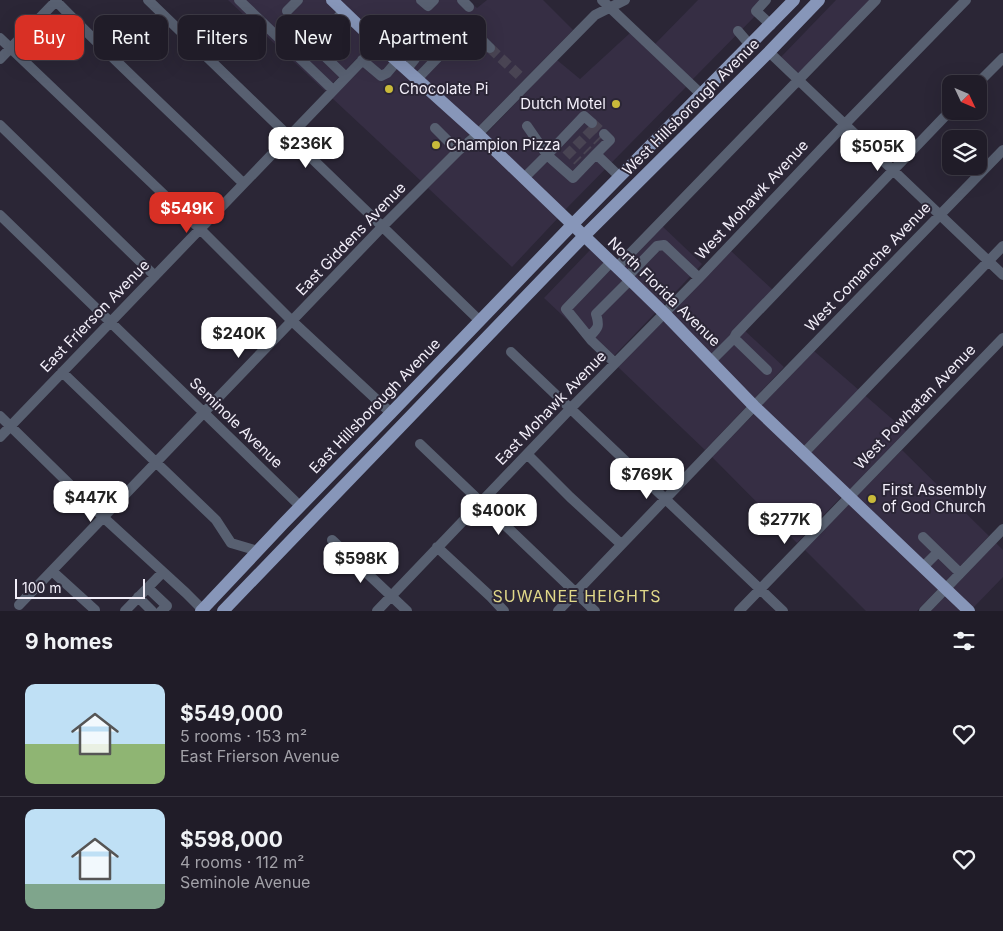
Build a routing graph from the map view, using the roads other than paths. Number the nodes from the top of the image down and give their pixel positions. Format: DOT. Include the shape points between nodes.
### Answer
graph roads {
  1 [pos="56,0"];
  2 [pos="148,0"];
  3 [pos="239,0"];
  4 [pos="298,0"];
  5 [pos="332,0"];
  6 [pos="421,0"];
  7 [pos="434,0"];
  8 [pos="602,0"];
  9 [pos="625,0"];
  10 [pos="766,0"];
  11 [pos="794,0"];
  12 [pos="819,0"];
  13 [pos="876,0"];
  14 [pos="966,0"];
  15 [pos="610,8"];
  16 [pos="287,11"];
  17 [pos="344,11"];
  18 [pos="771,25"];
  19 [pos="360,26"];
  20 [pos="738,31"];
  21 [pos="0,38"];
  22 [pos="750,45"];
  23 [pos="10,48"];
  24 [pos="490,48"];
  25 [pos="769,52"];
  26 [pos="1003,58"];
  27 [pos="0,59"];
  28 [pos="362,60"];
  29 [pos="396,60"];
  30 [pos="413,60"];
  31 [pos="402,65"];
  32 [pos="752,69"];
  33 [pos="986,75"];
  34 [pos="346,77"];
  35 [pos="416,78"];
  36 [pos="798,79"];
  37 [pos="334,90"];
  38 [pos="701,94"];
  39 [pos="942,119"];
  40 [pos="846,124"];
  41 [pos="0,125"];
  42 [pos="585,125"];
  43 [pos="527,126"];
  44 [pos="435,128"];
  45 [pos="478,134"];
  46 [pos="289,135"];
  47 [pos="1003,150"];
  48 [pos="458,151"];
  49 [pos="546,155"];
  50 [pos="893,170"];
  51 [pos="620,177"];
  52 [pos="524,178"];
  53 [pos="243,183"];
  54 [pos="0,215"];
  55 [pos="940,215"];
  56 [pos="572,225"];
  57 [pos="382,227"];
  58 [pos="200,229"];
  59 [pos="584,236"];
  60 [pos="1003,246"];
  61 [pos="989,261"];
  62 [pos="614,265"];
  63 [pos="1003,275"];
  64 [pos="155,276"];
  65 [pos="628,278"];
  66 [pos="699,278"];
  67 [pos="664,313"];
  68 [pos="480,321"];
  69 [pos="110,322"];
  70 [pos="292,322"];
  71 [pos="589,337"];
  72 [pos="734,338"];
  73 [pos="1003,338"];
  74 [pos="512,352"];
  75 [pos="711,361"];
  76 [pos="616,363"];
  77 [pos="767,370"];
  78 [pos="62,372"];
  79 [pos="754,406"];
  80 [pos="570,409"];
  81 [pos="204,413"];
  82 [pos="392,413"];
  83 [pos="0,416"];
  84 [pos="10,426"];
  85 [pos="0,437"];
  86 [pos="420,444"];
  87 [pos="804,453"];
  88 [pos="527,454"];
  89 [pos="156,463"];
  90 [pos="849,496"];
  91 [pos="665,500"];
  92 [pos="481,502"];
  93 [pos="300,506"];
  94 [pos="103,517"];
  95 [pos="1003,529"];
  96 [pos="922,537"];
  97 [pos="332,540"];
  98 [pos="622,544"];
  99 [pos="438,547"];
  100 [pos="258,550"];
  101 [pos="938,552"];
  102 [pos="923,567"];
  103 [pos="52,571"];
  104 [pos="163,572"];
  105 [pos="960,573"];
  106 [pos="148,588"];
  107 [pos="946,588"];
  108 [pos="760,589"];
  109 [pos="576,592"];
  110 [pos="391,596"];
  111 [pos="138,597"];
  112 [pos="19,605"];
  113 [pos="95,610"];
  114 [pos="127,610"];
  115 [pos="202,610"];
  116 [pos="152,611"];
  117 [pos="161,611"];
  118 [pos="223,611"];
  119 [pos="377,611"];
  120 [pos="407,611"];
  121 [pos="504,611"];
  122 [pos="558,611"];
  123 [pos="595,611"];
  124 [pos="739,611"];
  125 [pos="783,611"];
  126 [pos="924,611"];
  127 [pos="969,611"];
  1 -- 23 [label="street"];
  1 -- 53 [label="street"];
  2 -- 46 [label="street"];
  3 -- 37 [label="street"];
  4 -- 16 [label="street"];
  5 -- 17 [label="main road, North Florida Avenue"];
  6 -- 7 [label="street" via="428,6"];
  8 -- 15 [label="street"];
  9 -- 15 [label="street, East Giddens Avenue"];
  10 -- 18 [label="street" via="756,11"];
  11 -- 18 [label="main road, West Hillsborough Avenue"];
  12 -- 25 [label="main road, West Hillsborough Avenue"];
  13 -- 36 [label="street"];
  14 -- 40 [label="street, West Mohawk Avenue"];
  15 -- 38 [label="street"];
  15 -- 45 [label="street, East Giddens Avenue" via="595,15 524,80"];
  17 -- 19 [label="main road, North Florida Avenue"];
  17 -- 34 [label="street" via="312,44"];
  18 -- 22 [label="main road, West Hillsborough Avenue"];
  20 -- 22 [label="street"];
  21 -- 23 [label="street"];
  22 -- 32 [label="main road" via="754,54"];
  22 -- 38 [label="main road, West Hillsborough Avenue"];
  23 -- 27 [label="street"];
  23 -- 58 [label="street"];
  24 -- 35 [label="street" via="468,26"];
  25 -- 32 [label="main road, West Hillsborough Avenue"];
  25 -- 36 [label="street"];
  26 -- 33 [label="street"];
  28 -- 31 [label="street" via="381,76"];
  28 -- 34 [label="street, East Frierson Avenue"];
  29 -- 31 [label="main road, North Florida Avenue"];
  30 -- 31 [label="street"];
  31 -- 35 [label="main road, North Florida Avenue"];
  32 -- 59 [label="main road, West Hillsborough Avenue"];
  34 -- 37 [label="street, East Frierson Avenue"];
  35 -- 45 [label="main road, North Florida Avenue"];
  36 -- 40 [label="street"];
  36 -- 62 [label="street"];
  37 -- 46 [label="street, East Frierson Avenue"];
  38 -- 51 [label="main road, West Hillsborough Avenue"];
  39 -- 50 [label="street"];
  40 -- 50 [label="street"];
  40 -- 66 [label="street, West Mohawk Avenue"];
  41 -- 64 [label="street"];
  42 -- 49 [label="street" via="562,146"];
  43 -- 49 [label="street"];
  44 -- 48 [label="street"];
  45 -- 48 [label="street, East Giddens Avenue"];
  45 -- 52 [label="main road, North Florida Avenue"];
  46 -- 53 [label="street, East Frierson Avenue"];
  46 -- 57 [label="street"];
  47 -- 55 [label="street, West Comanche Avenue"];
  48 -- 57 [label="street, East Giddens Avenue"];
  49 -- 51 [label="street" via="573,178 581,163 597,147"];
  49 -- 52 [label="street"];
  50 -- 55 [label="street"];
  50 -- 72 [label="street"];
  51 -- 56 [label="main road, West Hillsborough Avenue"];
  52 -- 56 [label="main road, North Florida Avenue"];
  53 -- 58 [label="street, East Frierson Avenue"];
  54 -- 69 [label="street, Seminole Avenue"];
  55 -- 61 [label="street"];
  55 -- 79 [label="street, West Comanche Avenue"];
  56 -- 59 [label="main road, North Florida Avenue"];
  56 -- 68 [label="main road, East Hillsborough Avenue"];
  57 -- 68 [label="street"];
  57 -- 70 [label="street, East Giddens Avenue"];
  58 -- 64 [label="street, East Frierson Avenue"];
  58 -- 70 [label="street"];
  59 -- 62 [label="main road, North Florida Avenue"];
  59 -- 118 [label="main road"];
  60 -- 61 [label="street"];
  61 -- 63 [label="street"];
  61 -- 87 [label="street"];
  62 -- 65 [label="main road, North Florida Avenue"];
  62 -- 71 [label="street" via="566,309"];
  64 -- 69 [label="street, East Frierson Avenue"];
  65 -- 66 [label="street" via="657,246 664,245"];
  65 -- 67 [label="main road, North Florida Avenue"];
  65 -- 71 [label="street" via="596,314 599,325"];
  66 -- 67 [label="street, West Mohawk Avenue"];
  67 -- 75 [label="main road, North Florida Avenue"];
  67 -- 76 [label="street, East Mohawk Avenue"];
  68 -- 82 [label="main road, East Hillsborough Avenue"];
  69 -- 78 [label="street, East Frierson Avenue"];
  69 -- 81 [label="street, Seminole Avenue"];
  70 -- 81 [label="street, East Giddens Avenue"];
  70 -- 82 [label="street"];
  71 -- 76 [label="street"];
  72 -- 75 [label="street"];
  72 -- 77 [label="street"];
  73 -- 90 [label="street, West Powhatan Avenue"];
  74 -- 80 [label="street"];
  75 -- 79 [label="main road, North Florida Avenue"];
  76 -- 80 [label="street, East Mohawk Avenue"];
  78 -- 84 [label="street, East Frierson Avenue"];
  78 -- 89 [label="street"];
  79 -- 87 [label="main road, North Florida Avenue"];
  79 -- 91 [label="street, West Comanche Avenue"];
  80 -- 88 [label="street, East Mohawk Avenue"];
  80 -- 91 [label="street"];
  81 -- 89 [label="street, East Giddens Avenue"];
  81 -- 93 [label="street, Seminole Avenue"];
  82 -- 93 [label="main road, East Hillsborough Avenue"];
  83 -- 84 [label="street"];
  84 -- 85 [label="street, East Frierson Avenue"];
  84 -- 94 [label="street"];
  86 -- 92 [label="street"];
  87 -- 90 [label="main road, North Florida Avenue"];
  88 -- 92 [label="street, East Mohawk Avenue"];
  88 -- 98 [label="street"];
  89 -- 94 [label="street, East Giddens Avenue"];
  89 -- 100 [label="street" via="216,520 230,543"];
  90 -- 102 [label="main road, North Florida Avenue"];
  90 -- 108 [label="street, West Powhatan Avenue"];
  91 -- 98 [label="street, West Comanche Avenue"];
  91 -- 108 [label="street"];
  92 -- 99 [label="street, East Mohawk Avenue"];
  92 -- 109 [label="street"];
  93 -- 100 [label="main road, East Hillsborough Avenue"];
  94 -- 103 [label="street, East Giddens Avenue"];
  94 -- 104 [label="street"];
  95 -- 105 [label="street"];
  96 -- 101 [label="street"];
  97 -- 110 [label="street"];
  98 -- 109 [label="street, West Comanche Avenue"];
  99 -- 110 [label="street, East Mohawk Avenue"];
  99 -- 121 [label="street"];
  100 -- 115 [label="main road, East Hillsborough Avenue"];
  101 -- 102 [label="street"];
  101 -- 105 [label="street"];
  102 -- 107 [label="main road, North Florida Avenue"];
  103 -- 112 [label="street, East Giddens Avenue"];
  103 -- 113 [label="street"];
  104 -- 106 [label="street"];
  104 -- 115 [label="street"];
  105 -- 107 [label="street"];
  106 -- 111 [label="street"];
  106 -- 117 [label="street" via="166,606"];
  107 -- 126 [label="street"];
  107 -- 127 [label="main road, North Florida Avenue"];
  108 -- 124 [label="street, West Powhatan Avenue"];
  108 -- 125 [label="street"];
  109 -- 122 [label="street, West Comanche Avenue"];
  109 -- 123 [label="street"];
  110 -- 119 [label="street, East Mohawk Avenue"];
  110 -- 120 [label="street"];
  111 -- 114 [label="street"];
  111 -- 116 [label="street"];
}
